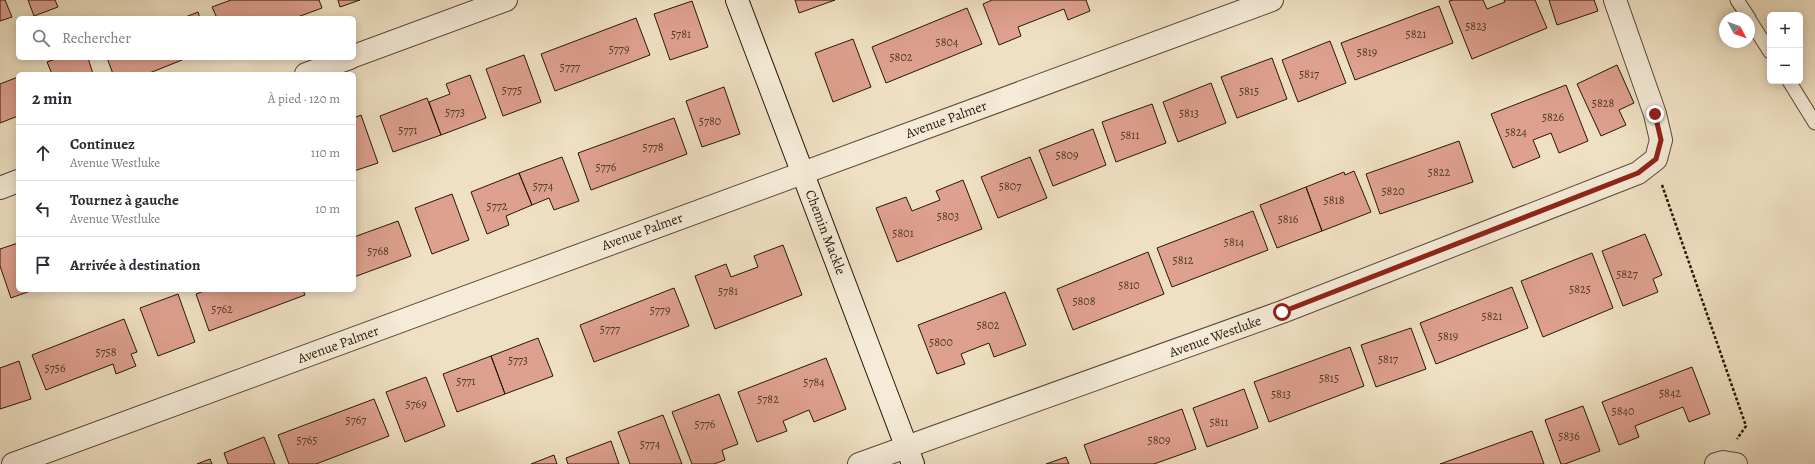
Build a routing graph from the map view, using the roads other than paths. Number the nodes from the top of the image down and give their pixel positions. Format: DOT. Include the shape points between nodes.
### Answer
graph roads {
  1 [pos="506,0"];
  2 [pos="737,0"];
  3 [pos="1272,0"];
  4 [pos="1615,0"];
  5 [pos="1737,0"];
  6 [pos="1745,12"];
  7 [pos="1755,28"];
  8 [pos="1768,48"];
  9 [pos="356,55"];
  10 [pos="344,60"];
  11 [pos="312,72"];
  12 [pos="1791,84"];
  13 [pos="1815,122"];
  14 [pos="804,172"];
  15 [pos="16,182"];
  16 [pos="0,188"];
  17 [pos="910,455"];
  18 [pos="13,464"];
  19 [pos="859,464"];
  1 -- 9 [label="street"];
  2 -- 14 [label="street, Chemin Mackle"];
  3 -- 14 [label="street, Avenue Palmer"];
  4 -- 17 [label="street, Avenue Westluke" via="1655,114 1661,140 1656,159 1638,173"];
  5 -- 6 [label="lane"];
  7 -- 8 [label="lane"];
  10 -- 11 [label="street"];
  12 -- 13 [label="lane"];
  14 -- 17 [label="street, Chemin Mackle"];
  14 -- 18 [label="street, Avenue Palmer"];
  15 -- 16 [label="street"];
  17 -- 19 [label="street, Avenue Westluke"];
}
